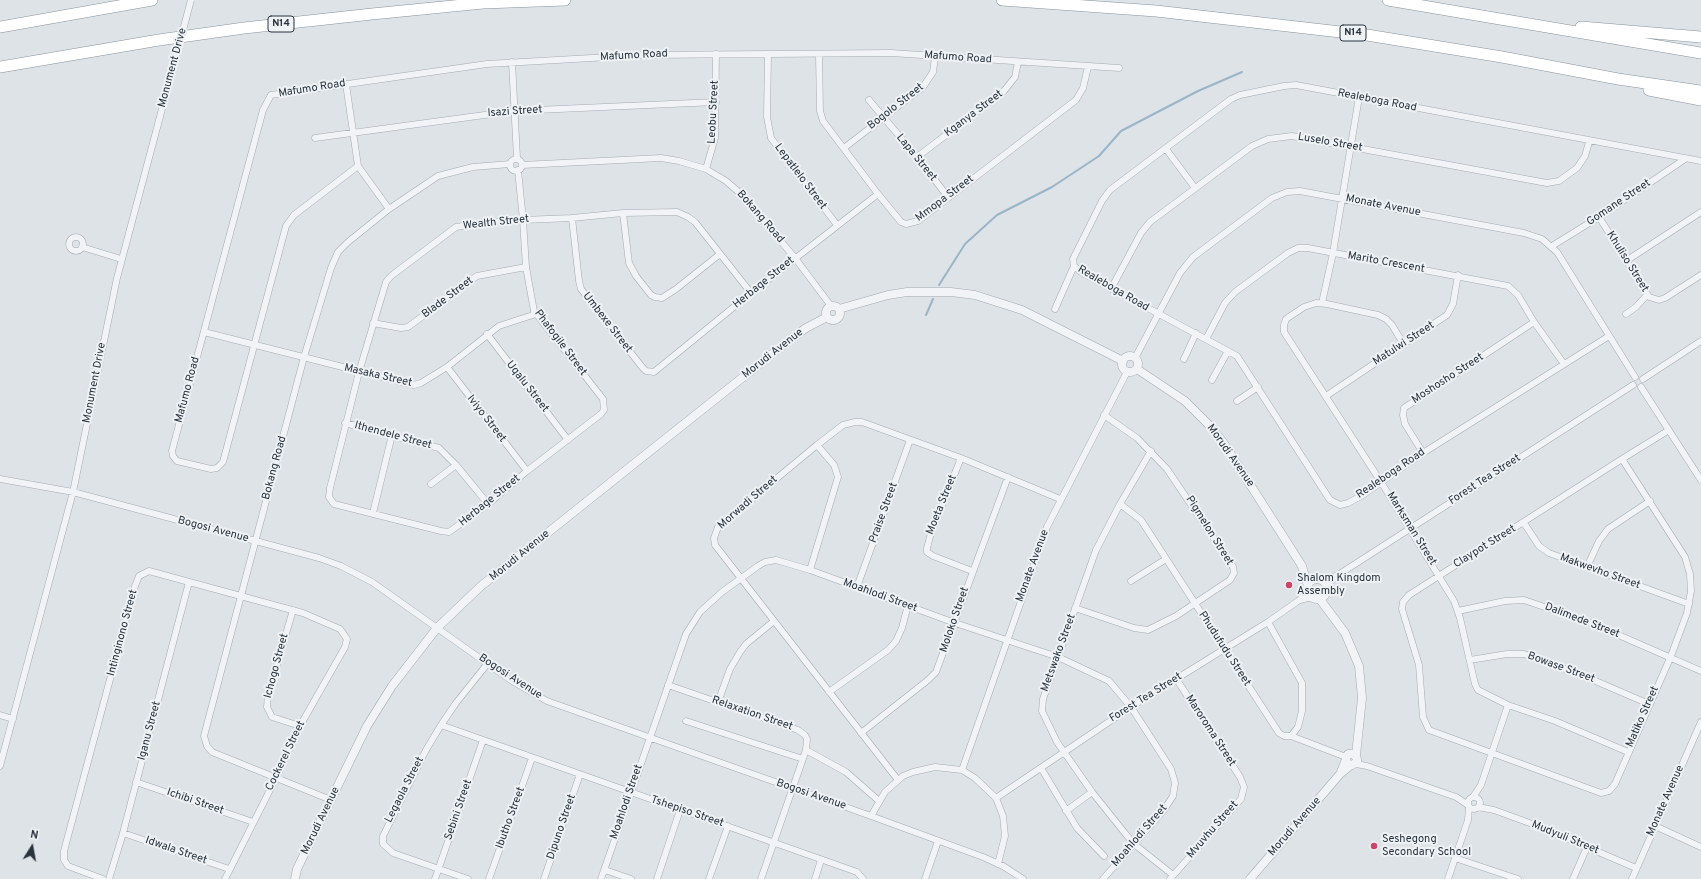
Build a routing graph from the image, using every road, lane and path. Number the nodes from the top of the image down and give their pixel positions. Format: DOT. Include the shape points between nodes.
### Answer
graph roads {
  1 [pos="152,0"];
  2 [pos="191,0"];
  3 [pos="565,0"];
  4 [pos="1002,0"];
  5 [pos="1388,0"];
  6 [pos="1504,20"];
  7 [pos="0,27"];
  8 [pos="1701,37"];
  9 [pos="1701,53"];
  10 [pos="716,54"];
  11 [pos="768,54"];
  12 [pos="819,54"];
  13 [pos="935,57"];
  14 [pos="512,62"];
  15 [pos="1018,62"];
  16 [pos="0,67"];
  17 [pos="1088,67"];
  18 [pos="1119,68"];
  19 [pos="1618,79"];
  20 [pos="346,84"];
  21 [pos="1701,91"];
  22 [pos="1360,97"];
  23 [pos="869,100"];
  24 [pos="1701,100"];
  25 [pos="716,102"];
  26 [pos="514,111"];
  27 [pos="882,117"];
  28 [pos="353,132"];
  29 [pos="315,138"];
  30 [pos="1589,142"];
  31 [pos="1350,146"];
  32 [pos="844,148"];
  33 [pos="1166,149"];
  34 [pos="917,157"];
  35 [pos="517,158"];
  36 [pos="1685,158"];
  37 [pos="1701,162"];
  38 [pos="510,164"];
  39 [pos="358,166"];
  40 [pos="520,167"];
  41 [pos="706,169"];
  42 [pos="1195,188"];
  43 [pos="878,194"];
  44 [pos="948,198"];
  45 [pos="1342,199"];
  46 [pos="389,209"];
  47 [pos="1701,212"];
  48 [pos="623,213"];
  49 [pos="1599,217"];
  50 [pos="572,218"];
  51 [pos="523,220"];
  52 [pos="837,225"];
  53 [pos="1552,246"];
  54 [pos="82,247"];
  55 [pos="1333,253"];
  56 [pos="720,254"];
  57 [pos="795,258"];
  58 [pos="121,259"];
  59 [pos="1626,261"];
  60 [pos="1074,266"];
  61 [pos="526,267"];
  62 [pos="1458,275"];
  63 [pos="1700,278"];
  64 [pos="1112,289"];
  65 [pos="751,293"];
  66 [pos="1647,295"];
  67 [pos="1322,303"];
  68 [pos="835,308"];
  69 [pos="1055,308"];
  70 [pos="536,314"];
  71 [pos="1158,314"];
  72 [pos="1626,314"];
  73 [pos="1534,322"];
  74 [pos="373,323"];
  75 [pos="204,332"];
  76 [pos="1196,333"];
  77 [pos="487,334"];
  78 [pos="1609,336"];
  79 [pos="1206,339"];
  80 [pos="1701,341"];
  81 [pos="253,344"];
  82 [pos="1404,345"];
  83 [pos="1228,351"];
  84 [pos="304,357"];
  85 [pos="1135,358"];
  86 [pos="1184,359"];
  87 [pos="1122,361"];
  88 [pos="1564,364"];
  89 [pos="446,367"];
  90 [pos="1137,369"];
  91 [pos="359,372"];
  92 [pos="650,372"];
  93 [pos="1127,372"];
  94 [pos="1635,377"];
  95 [pos="1643,379"];
  96 [pos="1212,380"];
  97 [pos="1633,385"];
  98 [pos="1258,387"];
  99 [pos="1641,387"];
  100 [pos="1326,396"];
  101 [pos="1237,401"];
  102 [pos="602,414"];
  103 [pos="1104,415"];
  104 [pos="346,423"];
  105 [pos="1669,430"];
  106 [pos="392,435"];
  107 [pos="568,440"];
  108 [pos="910,440"];
  109 [pos="817,445"];
  110 [pos="1151,451"];
  111 [pos="1423,453"];
  112 [pos="961,458"];
  113 [pos="1622,459"];
  114 [pos="456,465"];
  115 [pos="527,471"];
  116 [pos="1008,477"];
  117 [pos="0,479"];
  118 [pos="1701,480"];
  119 [pos="1381,482"];
  120 [pos="431,484"];
  121 [pos="73,492"];
  122 [pos="1060,499"];
  123 [pos="1650,501"];
  124 [pos="488,504"];
  125 [pos="1120,504"];
  126 [pos="338,505"];
  127 [pos="374,513"];
  128 [pos="1524,523"];
  129 [pos="1410,528"];
  130 [pos="255,541"];
  131 [pos="1166,559"];
  132 [pos="1587,567"];
  133 [pos="810,570"];
  134 [pos="972,571"];
  135 [pos="1439,576"];
  136 [pos="740,579"];
  137 [pos="1131,581"];
  138 [pos="189,582"];
  139 [pos="857,587"];
  140 [pos="1317,589"];
  141 [pos="240,596"];
  142 [pos="1194,604"];
  143 [pos="1689,604"];
  144 [pos="908,606"];
  145 [pos="1075,608"];
  146 [pos="293,610"];
  147 [pos="1458,611"];
  148 [pos="774,621"];
  149 [pos="1268,622"];
  150 [pos="955,623"];
  151 [pos="437,628"];
  152 [pos="346,635"];
  153 [pos="1007,640"];
  154 [pos="1224,649"];
  155 [pos="1671,656"];
  156 [pos="1058,657"];
  157 [pos="1470,660"];
  158 [pos="488,663"];
  159 [pos="1701,671"];
  160 [pos="1177,680"];
  161 [pos="668,685"];
  162 [pos="829,692"];
  163 [pos="718,702"];
  164 [pos="1649,704"];
  165 [pos="1508,705"];
  166 [pos="1131,707"];
  167 [pos="0,715"];
  168 [pos="1423,717"];
  169 [pos="12,718"];
  170 [pos="686,720"];
  171 [pos="1701,722"];
  172 [pos="441,724"];
  173 [pos="300,726"];
  174 [pos="861,733"];
  175 [pos="1288,736"];
  176 [pos="650,738"];
  177 [pos="483,740"];
  178 [pos="806,750"];
  179 [pos="1064,752"];
  180 [pos="1628,752"];
  181 [pos="1492,753"];
  182 [pos="532,758"];
  183 [pos="803,759"];
  184 [pos="1352,759"];
  185 [pos="0,766"];
  186 [pos="1041,768"];
  187 [pos="962,770"];
  188 [pos="580,774"];
  189 [pos="277,776"];
  190 [pos="898,780"];
  191 [pos="136,782"];
  192 [pos="1243,782"];
  193 [pos="793,789"];
  194 [pos="630,792"];
  195 [pos="1092,792"];
  196 [pos="996,798"];
  197 [pos="331,800"];
  198 [pos="879,801"];
  199 [pos="1474,803"];
  200 [pos="680,810"];
  201 [pos="1066,811"];
  202 [pos="871,816"];
  203 [pos="253,822"];
  204 [pos="728,826"];
  205 [pos="1655,826"];
  206 [pos="123,833"];
  207 [pos="938,841"];
  208 [pos="774,843"];
  209 [pos="1134,844"];
  210 [pos="1701,846"];
  211 [pos="1587,847"];
  212 [pos="1104,856"];
  213 [pos="1455,858"];
  214 [pos="822,860"];
  215 [pos="998,864"];
  216 [pos="438,868"];
  217 [pos="1636,868"];
  218 [pos="229,869"];
  219 [pos="297,869"];
  220 [pos="605,870"];
  221 [pos="1171,877"];
  222 [pos="103,879"];
  223 [pos="109,879"];
  224 [pos="225,879"];
  225 [pos="288,879"];
  226 [pos="295,879"];
  227 [pos="435,879"];
  228 [pos="468,879"];
  229 [pos="489,879"];
  230 [pos="544,879"];
  231 [pos="601,879"];
  232 [pos="631,879"];
  233 [pos="657,879"];
  234 [pos="709,879"];
  235 [pos="761,879"];
  236 [pos="814,879"];
  237 [pos="863,879"];
  238 [pos="925,879"];
  239 [pos="1023,879"];
  240 [pos="1103,879"];
  241 [pos="1250,879"];
  242 [pos="1448,879"];
  243 [pos="1518,879"];
  244 [pos="1573,879"];
  245 [pos="1632,879"];
  1 -- 7 [label="highway"];
  2 -- 58 [label="street, Monument Drive, bridge"];
  3 -- 16 [label="highway, N14" via="483,3 252,27"];
  4 -- 19 [label="highway, N14" via="1156,11 1368,35 1502,56"];
  5 -- 6 [label="highway"];
  6 -- 8 [label="highway"];
  6 -- 9 [label="highway"];
  10 -- 11 [label="street, Mafumo Road"];
  10 -- 14 [label="street, Mafumo Road"];
  10 -- 25 [label="street, Leobu Street"];
  11 -- 12 [label="street, Mafumo Road"];
  11 -- 52 [label="street, Lepatlelo Street" via="767,117 771,138"];
  12 -- 13 [label="street, Mafumo Road" via="891,53"];
  12 -- 32 [label="street, Mmopa Street" via="822,118"];
  13 -- 15 [label="street, Mafumo Road"];
  13 -- 27 [label="street, Bogolo Street" via="933,72 928,82"];
  14 -- 20 [label="street, Mafumo Road" via="456,67"];
  14 -- 26 [label="street"];
  15 -- 17 [label="street, Mafumo Road"];
  15 -- 34 [label="street, Kganya Street" via="1012,82 1004,91"];
  17 -- 18 [label="street, Mafumo Road"];
  17 -- 44 [label="street, Mmopa Street" via="1083,88 1076,100"];
  19 -- 21 [label="highway, N14"];
  19 -- 24 [label="highway" via="1642,89"];
  20 -- 28 [label="street"];
  20 -- 75 [label="street, Mafumo Road" via="275,94 267,100"];
  22 -- 30 [label="street, Realeboga Road"];
  22 -- 31 [label="street"];
  22 -- 33 [label="street, Realeboga Road" via="1292,85 1240,95 1231,99"];
  23 -- 27 [label="street, Lapa Street"];
  25 -- 26 [label="street, Isazi Street"];
  25 -- 41 [label="street, Leobu Street" via="715,141"];
  26 -- 28 [label="street, Isazi Street"];
  26 -- 35 [label="street"];
  27 -- 32 [label="street, Bogolo Street"];
  27 -- 34 [label="street, Lapa Street"];
  28 -- 29 [label="street, Isazi Street"];
  28 -- 39 [label="street"];
  30 -- 31 [label="street, Luselo Street" via="1585,156 1577,168 1558,181 1547,183"];
  30 -- 36 [label="street, Realeboga Road"];
  31 -- 42 [label="street, Luselo Street" via="1292,136 1268,139 1252,146"];
  31 -- 45 [label="street"];
  32 -- 43 [label="street, Mmopa Street"];
  33 -- 42 [label="street"];
  33 -- 60 [label="street, Realeboga Road" via="1105,196 1073,256"];
  34 -- 44 [label="street, Lapa Street"];
  35 -- 38 [label="street"];
  35 -- 40 [label="street"];
  36 -- 37 [label="street, Realeboga Road"];
  36 -- 49 [label="street, Gomane Street"];
  38 -- 40 [label="street" via="512,169"];
  38 -- 46 [label="street, Bokang Road" via="473,167 438,176"];
  39 -- 46 [label="street"];
  39 -- 81 [label="street, Mafumo Road" via="294,215 286,226"];
  40 -- 41 [label="street, Bokang Road" via="661,158"];
  40 -- 51 [label="street, Phafogile Street"];
  41 -- 57 [label="street, Bokang Road" via="741,194"];
  42 -- 64 [label="street, Luselo Street" via="1145,228"];
  43 -- 44 [label="street, Mmopa Street" via="901,222 906,224 918,221"];
  43 -- 52 [label="street, Herbage Street"];
  45 -- 53 [label="street, Monate Avenue" via="1524,233 1542,239"];
  45 -- 55 [label="street"];
  45 -- 71 [label="street, Monate Avenue" via="1300,191 1287,192 1272,198 1193,257 1180,273"];
  46 -- 84 [label="street, Bokang Road" via="338,252 328,275"];
  47 -- 59 [label="street"];
  48 -- 50 [label="street, Wealth Street"];
  48 -- 56 [label="street, Wealth Street" via="681,213 695,222"];
  48 -- 56 [label="street" via="629,263 636,276 655,297 662,298 676,289"];
  49 -- 53 [label="street, Gomane Street"];
  49 -- 59 [label="street, Khuliso Street"];
  50 -- 51 [label="street, Wealth Street"];
  50 -- 92 [label="street, Umbexe Street" via="580,286 642,367"];
  51 -- 61 [label="street, Phafogile Street"];
  51 -- 74 [label="street, Wealth Street" via="463,225 451,230 388,279"];
  52 -- 57 [label="street, Herbage Street"];
  53 -- 78 [label="street, Monate Avenue"];
  54 -- 58 [label="street"];
  55 -- 62 [label="street, Marito Crescent"];
  55 -- 67 [label="street"];
  55 -- 79 [label="street, Marito Crescent" via="1298,248 1288,253 1230,298"];
  56 -- 65 [label="street, Wealth Street"];
  57 -- 65 [label="street, Herbage Street"];
  57 -- 68 [label="street, Bokang Road"];
  58 -- 121 [label="street, Monument Drive"];
  59 -- 66 [label="street, Khuliso Street"];
  60 -- 64 [label="street, Realeboga Road" via="1080,272"];
  60 -- 69 [label="street"];
  61 -- 70 [label="street, Phafogile Street"];
  61 -- 74 [label="street, Blade Street" via="477,276 408,327"];
  62 -- 73 [label="street, Marito Crescent" via="1508,286 1518,295"];
  62 -- 82 [label="street, Matulwi Street" via="1447,315"];
  63 -- 66 [label="street, Khuliso Street" via="1661,299 1653,299"];
  64 -- 71 [label="street, Realeboga Road"];
  65 -- 92 [label="street, Herbage Street" via="659,370"];
  66 -- 72 [label="street"];
  67 -- 82 [label="street, Marksman Street" via="1386,319"];
  67 -- 100 [label="street, Marksman Street" via="1300,308 1286,319 1284,332"];
  68 -- 87 [label="street, Morudi Avenue" via="907,292 975,295 1022,310"];
  68 -- 151 [label="street, Morudi Avenue" via="840,314 837,318 832,320 827,317 791,339 481,586"];
  70 -- 77 [label="street, Masaka Street" via="499,326"];
  70 -- 102 [label="street, Phafogile Street" via="603,399"];
  71 -- 76 [label="street, Realeboga Road"];
  71 -- 85 [label="street, Monate Avenue"];
  73 -- 88 [label="street, Marito Crescent"];
  73 -- 111 [label="street, Moshosho Street" via="1404,408 1405,424"];
  74 -- 91 [label="street, Wealth Street"];
  75 -- 81 [label="street, Masaka Street"];
  75 -- 81 [label="street, Mafumo Road" via="172,451 177,461 187,464 214,469 223,462"];
  76 -- 79 [label="street, Realeboga Road"];
  76 -- 86 [label="street"];
  77 -- 89 [label="street, Masaka Street"];
  77 -- 107 [label="street, Uqalu Street"];
  78 -- 88 [label="street, Realeboga Road"];
  78 -- 94 [label="street, Monate Avenue"];
  79 -- 83 [label="street, Realeboga Road"];
  80 -- 95 [label="street"];
  81 -- 84 [label="street, Masaka Street"];
  82 -- 100 [label="street, Matulwi Street"];
  83 -- 96 [label="street"];
  83 -- 98 [label="street, Realeboga Road" via="1241,361"];
  84 -- 91 [label="street, Masaka Street"];
  84 -- 130 [label="street, Bokang Road"];
  85 -- 87 [label="street" via="1128,356"];
  85 -- 90 [label="street" via="1138,363"];
  87 -- 93 [label="street"];
  88 -- 111 [label="street, Realeboga Road"];
  89 -- 91 [label="street, Masaka Street" via="414,385"];
  89 -- 115 [label="street, Iviyo Street"];
  90 -- 93 [label="street"];
  90 -- 140 [label="street, Morudi Avenue" via="1179,397 1210,426 1223,442"];
  91 -- 104 [label="street, Wealth Street"];
  93 -- 103 [label="street, Monate Avenue"];
  94 -- 95 [label="street"];
  94 -- 97 [label="street"];
  95 -- 99 [label="street" via="1644,384"];
  97 -- 99 [label="street"];
  97 -- 129 [label="street, Forest Tea Street"];
  98 -- 101 [label="street"];
  98 -- 119 [label="street, Realeboga Road" via="1333,502 1340,505 1348,503"];
  99 -- 105 [label="street"];
  100 -- 119 [label="street, Marksman Street"];
  102 -- 107 [label="street, Herbage Street"];
  103 -- 110 [label="street, Pigmelon Street"];
  103 -- 122 [label="street, Monate Avenue"];
  104 -- 106 [label="street, Ithendele Street"];
  104 -- 126 [label="street, Wealth Street" via="329,492 332,502"];
  105 -- 113 [label="street, Claypot Street"];
  105 -- 118 [label="street"];
  106 -- 114 [label="street, Ithendele Street" via="439,448"];
  106 -- 127 [label="street"];
  107 -- 115 [label="street, Herbage Street"];
  108 -- 109 [label="street, Morwadi Street" via="862,422 855,422 843,426"];
  108 -- 112 [label="street, Morwadi Street"];
  108 -- 139 [label="street, Praise Street"];
  109 -- 133 [label="street" via="834,465 838,477"];
  109 -- 136 [label="street, Morwadi Street" via="718,527 714,538 715,545"];
  110 -- 125 [label="street, Metswako Street"];
  110 -- 142 [label="street, Pigmelon Street" via="1180,485 1233,567 1234,573 1230,580"];
  111 -- 119 [label="street, Realeboga Road"];
  112 -- 116 [label="street, Morwadi Street"];
  112 -- 134 [label="street, Moeta Street" via="930,533 927,548 933,556"];
  113 -- 123 [label="street, Matiko Street"];
  113 -- 128 [label="street, Claypot Street"];
  114 -- 120 [label="street"];
  114 -- 124 [label="street, Ithendele Street"];
  115 -- 124 [label="street, Herbage Street"];
  116 -- 122 [label="street, Morwadi Street"];
  116 -- 134 [label="street, Moloko Street"];
  117 -- 121 [label="street, Bogosi Avenue"];
  119 -- 129 [label="street, Marksman Street"];
  121 -- 130 [label="street, Bogosi Avenue"];
  121 -- 169 [label="street, Monument Drive"];
  122 -- 153 [label="street, Monate Avenue" via="1040,544"];
  123 -- 132 [label="street" via="1608,529 1599,541"];
  123 -- 143 [label="street, Matiko Street" via="1678,543 1689,565"];
  124 -- 127 [label="street, Herbage Street" via="449,532"];
  125 -- 131 [label="street, Phudufudu Street" via="1141,520"];
  125 -- 145 [label="street, Metswako Street" via="1098,546"];
  126 -- 127 [label="street, Herbage Street"];
  128 -- 132 [label="street, Makwevho Street" via="1544,550"];
  128 -- 135 [label="street, Claypot Street"];
  129 -- 135 [label="street, Marksman Street"];
  129 -- 140 [label="street, Forest Tea Street"];
  130 -- 141 [label="street, Bokang Road"];
  130 -- 151 [label="street, Bogosi Avenue" via="319,558 352,571 372,582"];
  131 -- 137 [label="street"];
  131 -- 142 [label="street, Phudufudu Street"];
  132 -- 143 [label="street, Makwevho Street"];
  133 -- 136 [label="street, Moahlodi Street" via="785,562 770,561"];
  133 -- 139 [label="street, Moahlodi Street"];
  134 -- 150 [label="street, Moloko Street"];
  135 -- 147 [label="street, Marksman Street"];
  135 -- 168 [label="street, Claypot Street" via="1409,595 1402,605 1419,665"];
  136 -- 148 [label="street, Morwadi Street"];
  136 -- 161 [label="street, Moahlodi Street" via="710,602 692,624 682,643"];
  138 -- 141 [label="street, Intinginono Street"];
  138 -- 191 [label="street, Iganu Street"];
  138 -- 222 [label="street, Intinginono Street" via="149,571 139,576 135,586 64,851 64,860 68,866"];
  139 -- 144 [label="street, Moahlodi Street"];
  140 -- 149 [label="street, Forest Tea Street"];
  140 -- 184 [label="street, Morudi Avenue" via="1345,633 1359,666 1362,698"];
  141 -- 146 [label="street, Intinginono Street"];
  141 -- 189 [label="street, Bokang Road" via="205,730 205,741 212,752"];
  142 -- 145 [label="street, Pigmelon Street" via="1154,628 1143,630"];
  142 -- 154 [label="street, Phudufudu Street"];
  143 -- 155 [label="street, Matiko Street"];
  144 -- 150 [label="street, Moahlodi Street"];
  144 -- 162 [label="street" via="899,635 888,650"];
  145 -- 156 [label="street, Metswako Street"];
  146 -- 152 [label="street, Intinginono Street" via="340,629"];
  146 -- 173 [label="street, Ichogo Street" via="267,707 272,717"];
  147 -- 155 [label="street, Dalimede Street" via="1505,601 1524,600 1591,623"];
  147 -- 157 [label="street, Marksman Street"];
  148 -- 162 [label="street, Morwadi Street"];
  148 -- 163 [label="street" via="749,641 740,652 730,669"];
  149 -- 154 [label="street, Forest Tea Street"];
  149 -- 175 [label="street" via="1304,691 1298,727"];
  150 -- 153 [label="street, Moahlodi Street"];
  150 -- 174 [label="street, Moloko Street" via="940,664 932,677"];
  151 -- 158 [label="street, Bogosi Avenue"];
  151 -- 197 [label="street, Morudi Avenue" via="380,704 358,742"];
  152 -- 173 [label="street, Cockerel Street" via="345,647"];
  153 -- 156 [label="street, Moahlodi Street"];
  153 -- 187 [label="street, Monate Avenue"];
  154 -- 160 [label="street, Forest Tea Street"];
  154 -- 175 [label="street, Phudufudu Street" via="1279,733"];
  155 -- 159 [label="street, Dalimede Street"];
  155 -- 164 [label="street, Matiko Street"];
  156 -- 166 [label="street, Moahlodi Street" via="1109,681"];
  156 -- 179 [label="street, Metswako Street" via="1043,698 1042,711"];
  157 -- 164 [label="street, Bowase Street" via="1524,654"];
  157 -- 165 [label="street, Marksman Street" via="1478,690"];
  158 -- 172 [label="street, Legaola Street"];
  158 -- 176 [label="street, Bogosi Avenue" via="523,688 547,701"];
  160 -- 166 [label="street, Forest Tea Street"];
  160 -- 192 [label="street, Maroroma Street"];
  161 -- 163 [label="street, Relaxation Street"];
  161 -- 176 [label="street, Moahlodi Street"];
  162 -- 174 [label="street, Morwadi Street"];
  163 -- 178 [label="street, Relaxation Street" via="802,732 807,739"];
  164 -- 180 [label="street, Matiko Street"];
  165 -- 180 [label="street, Marksman Street" via="1555,721"];
  165 -- 181 [label="street"];
  166 -- 179 [label="street, Forest Tea Street"];
  166 -- 209 [label="street, Moahlodi Street" via="1171,769 1175,783 1170,802"];
  167 -- 169 [label="street"];
  168 -- 181 [label="street, Matiko Street" via="1426,727 1433,732"];
  169 -- 185 [label="street, Monument Drive"];
  170 -- 183 [label="street"];
  171 -- 205 [label="street, Monate Avenue"];
  172 -- 177 [label="street, Tshepiso Street"];
  172 -- 216 [label="street, Legaola Street" via="391,818 383,839 389,851"];
  173 -- 189 [label="street, Cockerel Street"];
  174 -- 190 [label="street, Morwadi Street"];
  175 -- 184 [label="street, Mudyuli Street"];
  176 -- 193 [label="street, Bogosi Avenue"];
  176 -- 194 [label="street, Moahlodi Street"];
  177 -- 182 [label="street, Tshepiso Street"];
  177 -- 216 [label="street, Sebini Street"];
  178 -- 183 [label="street"];
  178 -- 198 [label="street" via="846,772"];
  179 -- 186 [label="street, Forest Tea Street"];
  179 -- 195 [label="street, Metswako Street"];
  180 -- 181 [label="street, Matiko Street" via="1615,784 1603,793"];
  181 -- 199 [label="street"];
  182 -- 188 [label="street, Tshepiso Street"];
  182 -- 229 [label="street, Ibutho Street"];
  183 -- 193 [label="street"];
  184 -- 199 [label="street, Mudyuli Street"];
  184 -- 241 [label="street, Morudi Avenue"];
  186 -- 196 [label="street, Forest Tea Street"];
  186 -- 201 [label="street"];
  187 -- 190 [label="street" via="948,767 924,768"];
  187 -- 196 [label="street" via="979,781"];
  188 -- 194 [label="street, Tshepiso Street"];
  188 -- 230 [label="street, Dipuno Street"];
  189 -- 197 [label="street, Bokang Road"];
  189 -- 203 [label="street, Cockerel Street"];
  190 -- 198 [label="street"];
  191 -- 203 [label="street, Ichibi Street"];
  191 -- 206 [label="street, Iganu Street"];
  192 -- 221 [label="street, Mvuvhu Street" via="1241,799"];
  193 -- 202 [label="street, Bogosi Avenue"];
  193 -- 208 [label="street"];
  194 -- 200 [label="street, Tshepiso Street"];
  194 -- 220 [label="street, Moahlodi Street"];
  195 -- 201 [label="street"];
  195 -- 209 [label="street, Metswako Street"];
  196 -- 215 [label="street" via="1003,816 1005,836"];
  197 -- 219 [label="street, Morudi Avenue"];
  198 -- 202 [label="street"];
  199 -- 211 [label="street, Mudyuli Street"];
  199 -- 213 [label="street"];
  200 -- 204 [label="street, Tshepiso Street"];
  200 -- 233 [label="street"];
  201 -- 212 [label="street" via="1077,828"];
  202 -- 207 [label="street, Bogosi Avenue"];
  203 -- 218 [label="street, Cockerel Street"];
  204 -- 208 [label="street, Tshepiso Street"];
  204 -- 234 [label="street"];
  205 -- 210 [label="street"];
  205 -- 217 [label="street, Monate Avenue"];
  206 -- 218 [label="street, Idwala Street"];
  206 -- 223 [label="street, Iganu Street"];
  207 -- 215 [label="street, Bogosi Avenue"];
  207 -- 238 [label="street"];
  208 -- 214 [label="street, Tshepiso Street"];
  208 -- 235 [label="street"];
  209 -- 221 [label="street, Mvuvhu Street"];
  209 -- 240 [label="street, Moahlodi Street"];
  211 -- 217 [label="street, Mudyuli Street"];
  211 -- 244 [label="street"];
  213 -- 242 [label="street"];
  213 -- 243 [label="street"];
  214 -- 236 [label="street"];
  214 -- 237 [label="street, Tshepiso Street" via="857,872"];
  215 -- 239 [label="street, Bogosi Avenue"];
  216 -- 227 [label="street, Sebini Street"];
  216 -- 228 [label="street, Legaola Street"];
  217 -- 245 [label="street, Monate Avenue"];
  218 -- 224 [label="street, Cockerel Street"];
  219 -- 225 [label="street, Morudi Avenue"];
  219 -- 226 [label="street, Morudi Avenue"];
  220 -- 231 [label="street, Moahlodi Street"];
  220 -- 232 [label="street"];
}
